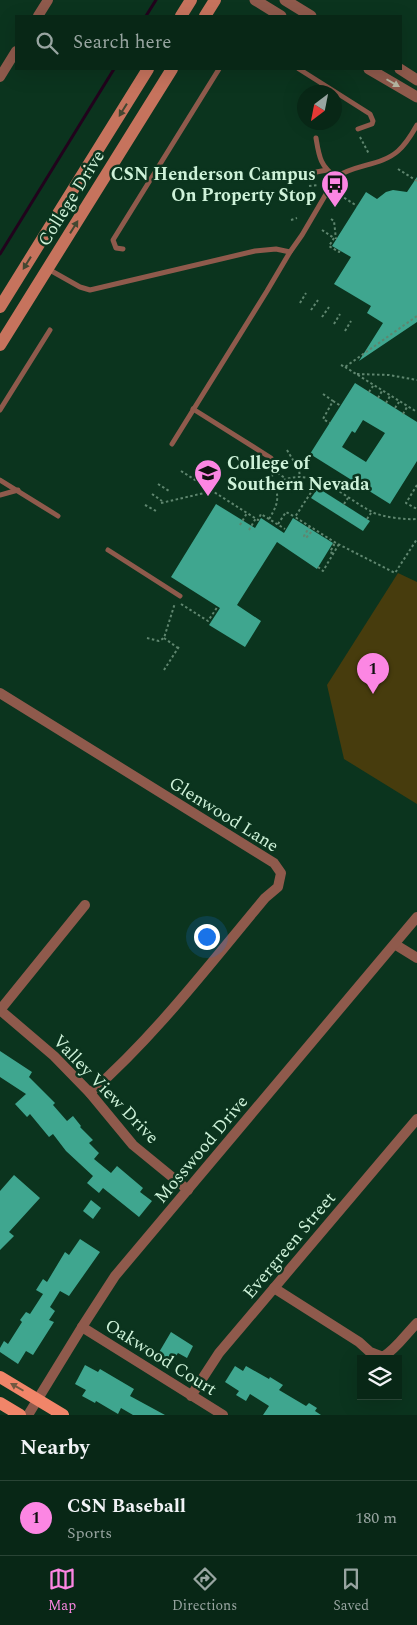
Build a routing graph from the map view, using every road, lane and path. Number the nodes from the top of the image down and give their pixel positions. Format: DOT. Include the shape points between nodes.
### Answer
graph roads {
  1 [pos="48,0"];
  2 [pos="191,0"];
  3 [pos="215,0"];
  4 [pos="255,0"];
  5 [pos="285,0"];
  6 [pos="39,15"];
  7 [pos="182,15"];
  8 [pos="206,15"];
  9 [pos="279,15"];
  10 [pos="309,15"];
  11 [pos="15,53"];
  12 [pos="147,70"];
  13 [pos="171,70"];
  14 [pos="218,70"];
  15 [pos="301,70"];
  16 [pos="371,70"];
  17 [pos="402,70"];
  18 [pos="0,77"];
  19 [pos="417,80"];
  20 [pos="417,97"];
  21 [pos="417,126"];
  22 [pos="358,129"];
  23 [pos="360,137"];
  24 [pos="316,138"];
  25 [pos="369,154"];
  26 [pos="398,169"];
  27 [pos="327,170"];
  28 [pos="311,173"];
  29 [pos="336,177"];
  30 [pos="417,181"];
  31 [pos="318,185"];
  32 [pos="310,186"];
  33 [pos="340,195"];
  34 [pos="357,206"];
  35 [pos="297,218"];
  36 [pos="331,219"];
  37 [pos="291,220"];
  38 [pos="322,230"];
  39 [pos="334,238"];
  40 [pos="123,249"];
  41 [pos="340,250"];
  42 [pos="290,252"];
  43 [pos="48,268"];
  44 [pos="306,293"];
  45 [pos="318,300"];
  46 [pos="300,304"];
  47 [pos="0,307"];
  48 [pos="329,307"];
  49 [pos="311,310"];
  50 [pos="340,314"];
  51 [pos="417,316"];
  52 [pos="322,317"];
  53 [pos="351,321"];
  54 [pos="334,324"];
  55 [pos="50,330"];
  56 [pos="345,331"];
  57 [pos="0,345"];
  58 [pos="341,365"];
  59 [pos="345,367"];
  60 [pos="356,374"];
  61 [pos="417,380"];
  62 [pos="374,385"];
  63 [pos="382,390"];
  64 [pos="369,392"];
  65 [pos="322,394"];
  66 [pos="391,396"];
  67 [pos="378,398"];
  68 [pos="333,401"];
  69 [pos="399,401"];
  70 [pos="386,403"];
  71 [pos="341,406"];
  72 [pos="408,406"];
  73 [pos="395,408"];
  74 [pos="0,410"];
  75 [pos="193,410"];
  76 [pos="417,412"];
  77 [pos="403,414"];
  78 [pos="330,423"];
  79 [pos="172,444"];
  80 [pos="287,450"];
  81 [pos="271,458"];
  82 [pos="181,471"];
  83 [pos="300,477"];
  84 [pos="285,478"];
  85 [pos="0,480"];
  86 [pos="319,480"];
  87 [pos="158,484"];
  88 [pos="274,484"];
  89 [pos="417,485"];
  90 [pos="18,490"];
  91 [pos="169,491"];
  92 [pos="213,491"];
  93 [pos="152,494"];
  94 [pos="0,495"];
  95 [pos="348,497"];
  96 [pos="344,504"];
  97 [pos="145,505"];
  98 [pos="417,509"];
  99 [pos="156,512"];
  100 [pos="372,512"];
  101 [pos="247,513"];
  102 [pos="58,516"];
  103 [pos="295,517"];
  104 [pos="256,518"];
  105 [pos="269,519"];
  106 [pos="367,519"];
  107 [pos="417,519"];
  108 [pos="278,524"];
  109 [pos="240,525"];
  110 [pos="310,526"];
  111 [pos="285,529"];
  112 [pos="249,530"];
  113 [pos="312,531"];
  114 [pos="417,539"];
  115 [pos="333,544"];
  116 [pos="339,544"];
  117 [pos="108,550"];
  118 [pos="334,554"];
  119 [pos="318,567"];
  120 [pos="180,596"];
  121 [pos="218,606"];
  122 [pos="147,638"];
  123 [pos="164,638"];
  124 [pos="164,670"];
  125 [pos="0,693"];
  126 [pos="85,905"];
  127 [pos="417,917"];
  128 [pos="396,944"];
  129 [pos="417,958"];
  130 [pos="0,1010"];
  131 [pos="90,1093"];
  132 [pos="417,1118"];
  133 [pos="188,1190"];
  134 [pos="274,1288"];
  135 [pos="417,1323"];
  136 [pos="82,1327"];
  137 [pos="0,1377"];
  138 [pos="191,1396"];
  139 [pos="38,1399"];
  140 [pos="0,1403"];
  141 [pos="20,1415"];
  142 [pos="28,1415"];
  143 [pos="63,1415"];
  144 [pos="222,1415"];
  1 -- 6 [label="street"];
  2 -- 7 [label="main road"];
  3 -- 8 [label="main road"];
  4 -- 9 [label="street"];
  5 -- 10 [label="street"];
  11 -- 18 [label="street"];
  12 -- 47 [label="main road, College Drive, one-way"];
  43 -- 13 [label="main road, College Drive, one-way"];
  14 -- 40 [label="lane" via="113,240 116,248"];
  15 -- 22 [label="lane" via="370,114 372,124"];
  16 -- 20 [label="street, one-way"];
  17 -- 19 [label="street"];
  21 -- 29 [label="lane" via="404,146 390,156"];
  23 -- 25 [label="path"];
  24 -- 27 [label="lane"];
  26 -- 30 [label="path"];
  27 -- 28 [label="lane"];
  27 -- 29 [label="lane"];
  29 -- 42 [label="lane"];
  31 -- 32 [label="path"];
  33 -- 34 [label="path"];
  35 -- 37 [label="path"];
  36 -- 39 [label="path" via="334,221"];
  38 -- 39 [label="path"];
  39 -- 41 [label="path" via="330,246"];
  42 -- 43 [label="lane" via="261,250 90,290"];
  42 -- 75 [label="lane"];
  43 -- 57 [label="main road, College Drive"];
  44 -- 46 [label="path"];
  45 -- 49 [label="path"];
  48 -- 52 [label="path"];
  50 -- 54 [label="path"];
  51 -- 59 [label="path"];
  53 -- 56 [label="path"];
  55 -- 74 [label="lane"];
  58 -- 59 [label="path"];
  59 -- 60 [label="path"];
  60 -- 61 [label="path"];
  60 -- 62 [label="path"];
  62 -- 63 [label="path"];
  62 -- 64 [label="path"];
  63 -- 66 [label="path"];
  63 -- 67 [label="path"];
  65 -- 68 [label="path"];
  66 -- 69 [label="path"];
  66 -- 70 [label="path"];
  68 -- 71 [label="path"];
  68 -- 78 [label="path" via="323,419"];
  69 -- 72 [label="path"];
  69 -- 73 [label="path"];
  72 -- 76 [label="path"];
  72 -- 77 [label="path"];
  75 -- 79 [label="lane"];
  75 -- 81 [label="lane"];
  80 -- 83 [label="path"];
  82 -- 92 [label="path"];
  83 -- 84 [label="path"];
  83 -- 86 [label="path"];
  84 -- 88 [label="path"];
  84 -- 88 [label="path" via="274,471"];
  85 -- 90 [label="lane"];
  86 -- 95 [label="path"];
  86 -- 103 [label="path"];
  87 -- 91 [label="path"];
  88 -- 105 [label="path" via="278,503"];
  89 -- 98 [label="path" via="406,503"];
  90 -- 94 [label="lane"];
  90 -- 102 [label="lane"];
  92 -- 93 [label="path" via="162,502"];
  92 -- 101 [label="path"];
  95 -- 96 [label="path"];
  95 -- 100 [label="path"];
  97 -- 99 [label="path"];
  100 -- 106 [label="path"];
  100 -- 107 [label="path"];
  101 -- 104 [label="path"];
  101 -- 109 [label="path"];
  103 -- 108 [label="path" via="286,512"];
  103 -- 110 [label="path"];
  104 -- 105 [label="path" via="258,520 262,514"];
  104 -- 112 [label="path"];
  105 -- 108 [label="path"];
  108 -- 111 [label="path"];
  110 -- 113 [label="path" via="304,536 306,538"];
  110 -- 116 [label="path"];
  114 -- 116 [label="path" via="395,573"];
  115 -- 118 [label="path" via="330,552"];
  116 -- 118 [label="path"];
  117 -- 120 [label="lane"];
  118 -- 119 [label="path" via="323,570"];
  121 -- 123 [label="path" via="208,621 175,600"];
  122 -- 123 [label="path" via="159,641"];
  123 -- 124 [label="path" via="179,646"];
  125 -- 131 [label="street, Glenwood Lane" via="274,863 281,873 278,887 265,898 144,1041"];
  126 -- 130 [label="street"];
  127 -- 128 [label="street, Mosswood Drive"];
  128 -- 129 [label="street"];
  128 -- 133 [label="street, Mosswood Drive"];
  130 -- 131 [label="street, Valley View Drive" via="48,1050"];
  131 -- 133 [label="street, Valley View Drive" via="134,1144"];
  132 -- 134 [label="street, Evergreen Street"];
  133 -- 136 [label="street, Mosswood Drive" via="116,1276"];
  134 -- 135 [label="street" via="370,1352 383,1356 394,1350"];
  134 -- 138 [label="street, Evergreen Street" via="219,1353"];
  136 -- 138 [label="street, Oakwood Court"];
  136 -- 139 [label="street, Mosswood Drive"];
  139 -- 137 [label="main road, one-way"];
  138 -- 144 [label="street, Oakwood Court"];
  139 -- 142 [label="street, Mosswood Drive"];
  139 -- 143 [label="main road"];
  140 -- 141 [label="main road"];
}
